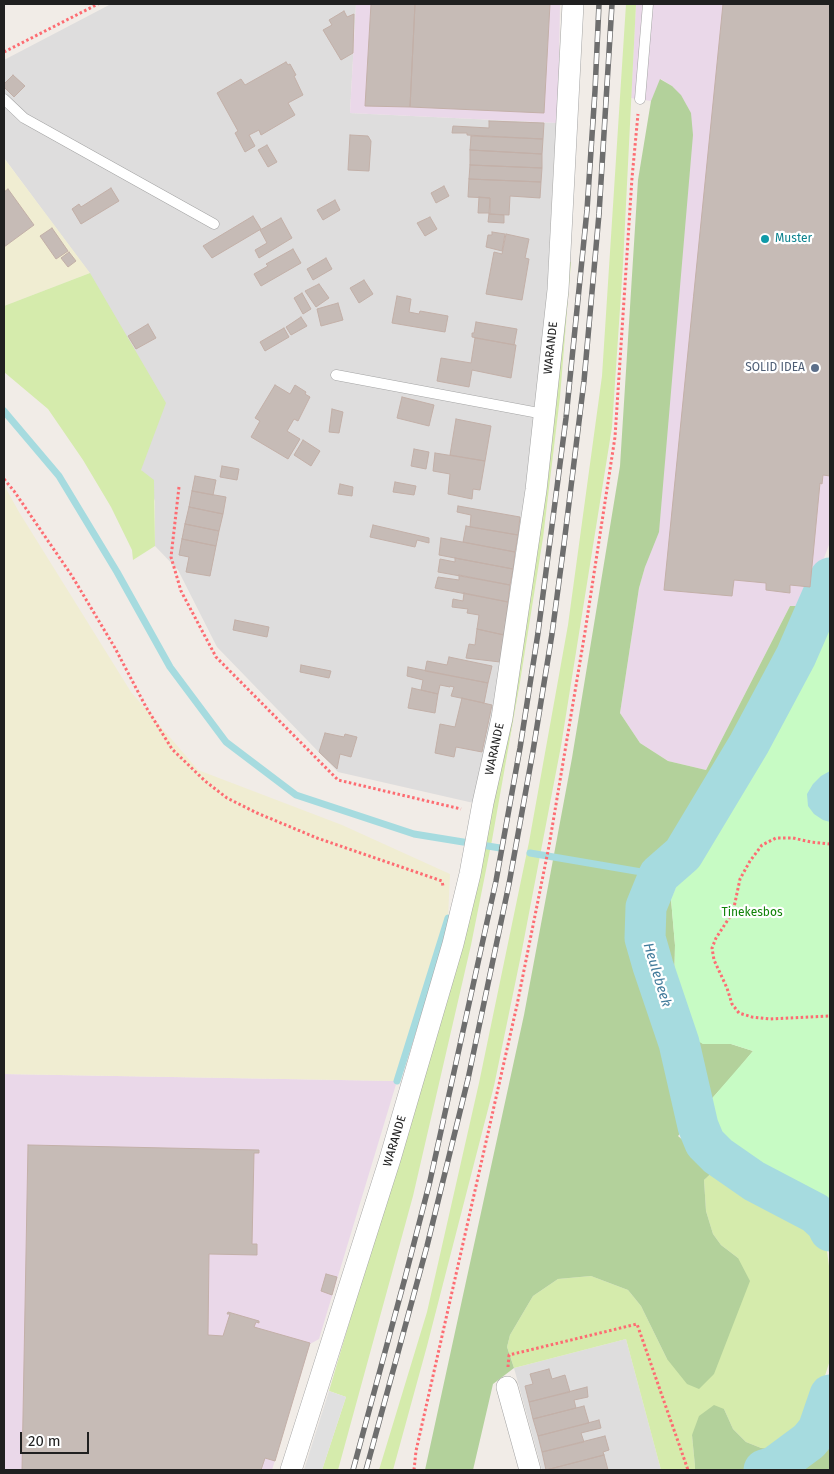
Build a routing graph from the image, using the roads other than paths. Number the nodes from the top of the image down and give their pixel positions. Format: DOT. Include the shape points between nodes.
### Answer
graph roads {
  1 [pos="573,4"];
  2 [pos="648,4"];
  3 [pos="4,99"];
  4 [pos="640,99"];
  5 [pos="214,224"];
  6 [pos="336,375"];
  7 [pos="544,414"];
  8 [pos="507,1387"];
  9 [pos="291,1470"];
  10 [pos="530,1470"];
  1 -- 7 [label="street, WARANDE" via="559,271"];
  2 -- 4 [label="lane"];
  3 -- 5 [label="lane" via="24,118"];
  6 -- 7 [label="lane"];
  7 -- 9 [label="street, WARANDE" via="505,699 453,944 390,1159"];
  8 -- 10 [label="street"];
}
